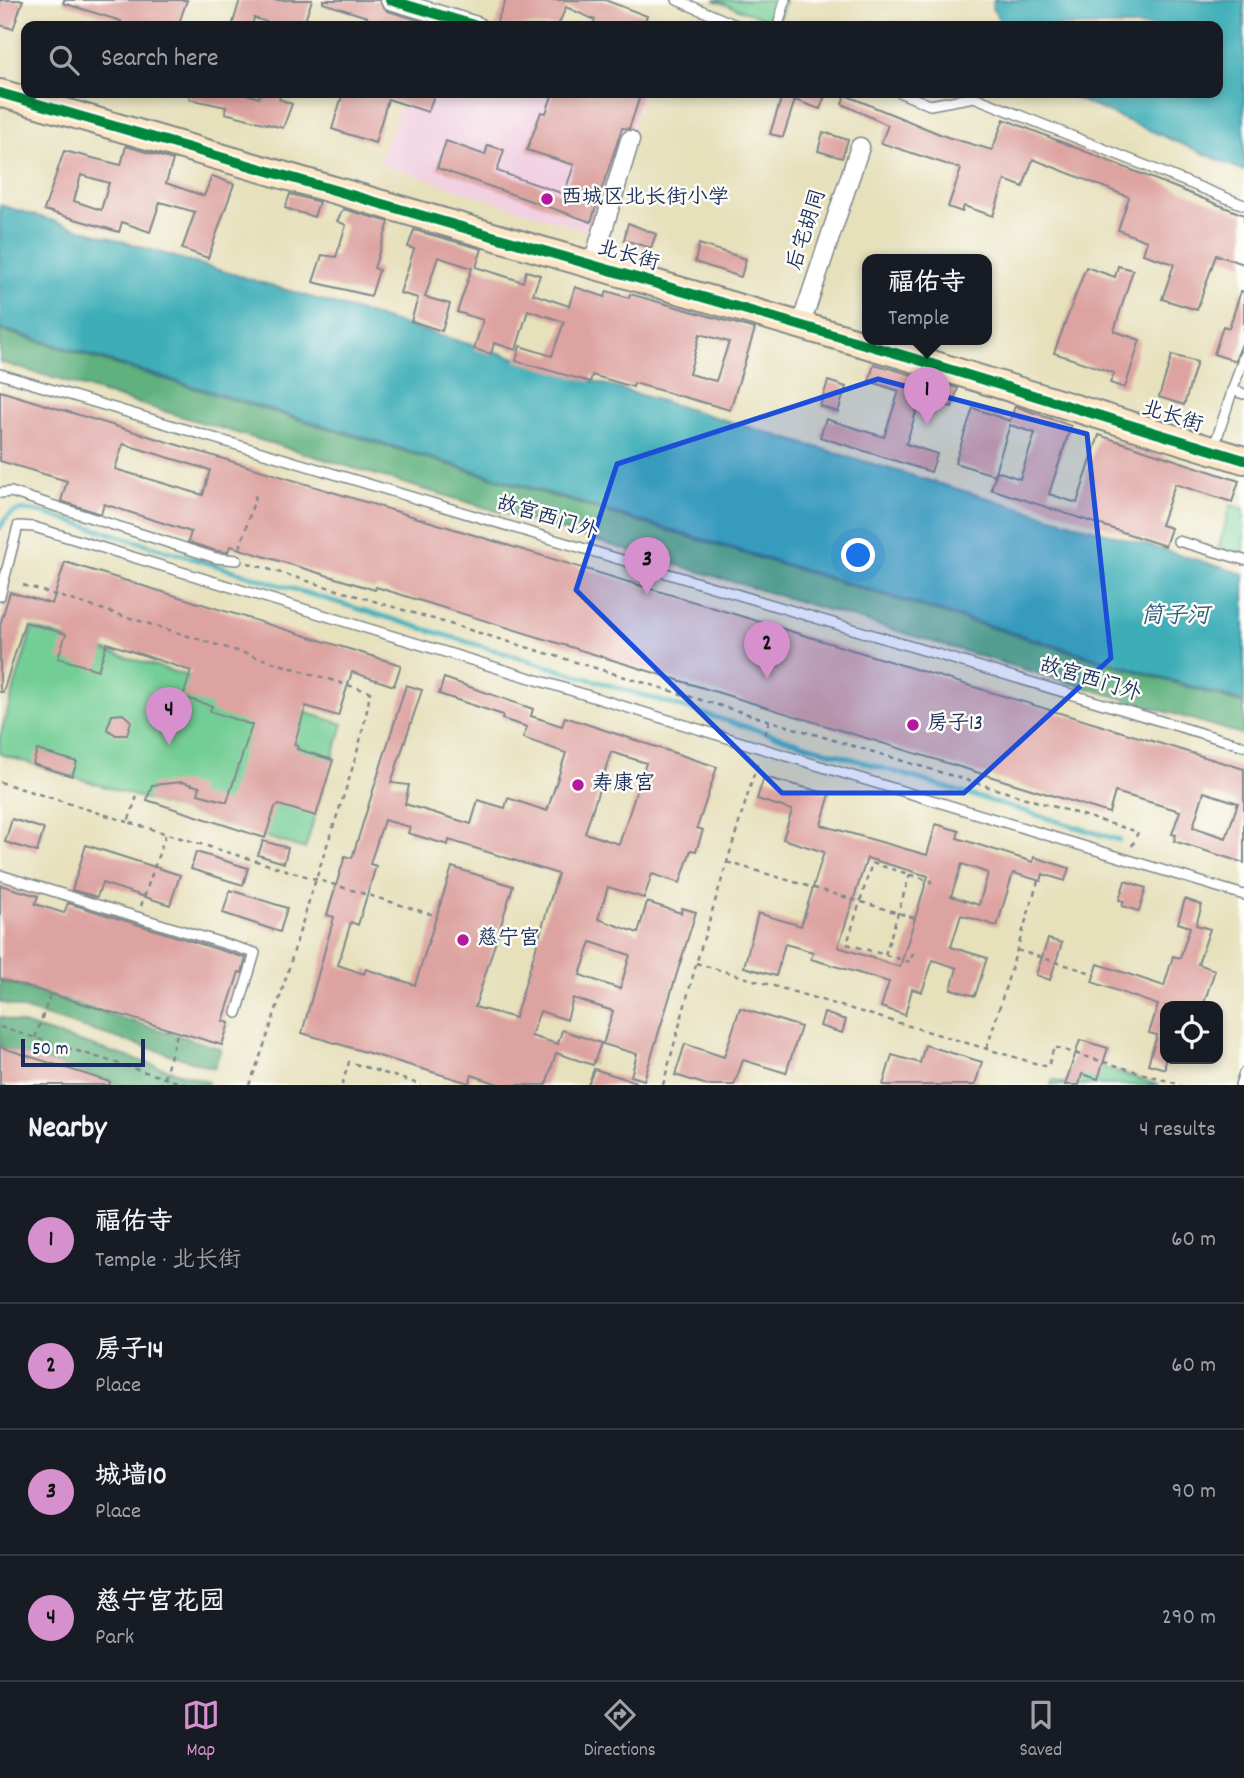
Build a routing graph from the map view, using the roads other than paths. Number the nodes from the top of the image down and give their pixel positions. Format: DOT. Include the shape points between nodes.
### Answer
graph roads {
  1 [pos="390,0"];
  2 [pos="677,0"];
  3 [pos="785,0"];
  4 [pos="460,21"];
  5 [pos="726,21"];
  6 [pos="779,21"];
  7 [pos="0,93"];
  8 [pos="913,98"];
  9 [pos="968,98"];
  10 [pos="976,98"];
  11 [pos="630,140"];
  12 [pos="860,147"];
  13 [pos="1244,205"];
  14 [pos="592,266"];
  15 [pos="800,327"];
  16 [pos="862,344"];
  17 [pos="865,345"];
  18 [pos="1244,355"];
  19 [pos="0,374"];
  20 [pos="1233,390"];
  21 [pos="1244,394"];
  22 [pos="1213,451"];
  23 [pos="1244,460"];
  24 [pos="0,493"];
  25 [pos="1178,541"];
  26 [pos="237,560"];
  27 [pos="1244,560"];
  28 [pos="0,596"];
  29 [pos="1244,746"];
  30 [pos="0,875"];
  31 [pos="1244,895"];
  32 [pos="237,1013"];
  33 [pos="1244,1073"];
  34 [pos="1240,1085"];
  1 -- 4 [label="street"];
  2 -- 5 [label="lane"];
  3 -- 6 [label="lane"];
  7 -- 14 [label="street, 北长街"];
  8 -- 9 [label="lane" via="930,105"];
  10 -- 13 [label="lane"];
  11 -- 14 [label="street"];
  12 -- 15 [label="street, 后宅胡同"];
  14 -- 15 [label="street, 北长街"];
  15 -- 16 [label="street, 北长街"];
  17 -- 22 [label="street, 北长街"];
  18 -- 20 [label="lane"];
  19 -- 29 [label="lane, 故宫西门外"];
  20 -- 21 [label="lane"];
  20 -- 22 [label="lane"];
  22 -- 23 [label="street, 北长街"];
  24 -- 26 [label="lane" via="12,492 216,558"];
  25 -- 27 [label="lane"];
  28 -- 31 [label="lane" via="18,526 34,527 763,742"];
  30 -- 32 [label="lane" via="255,953"];
  33 -- 34 [label="lane"];
}
